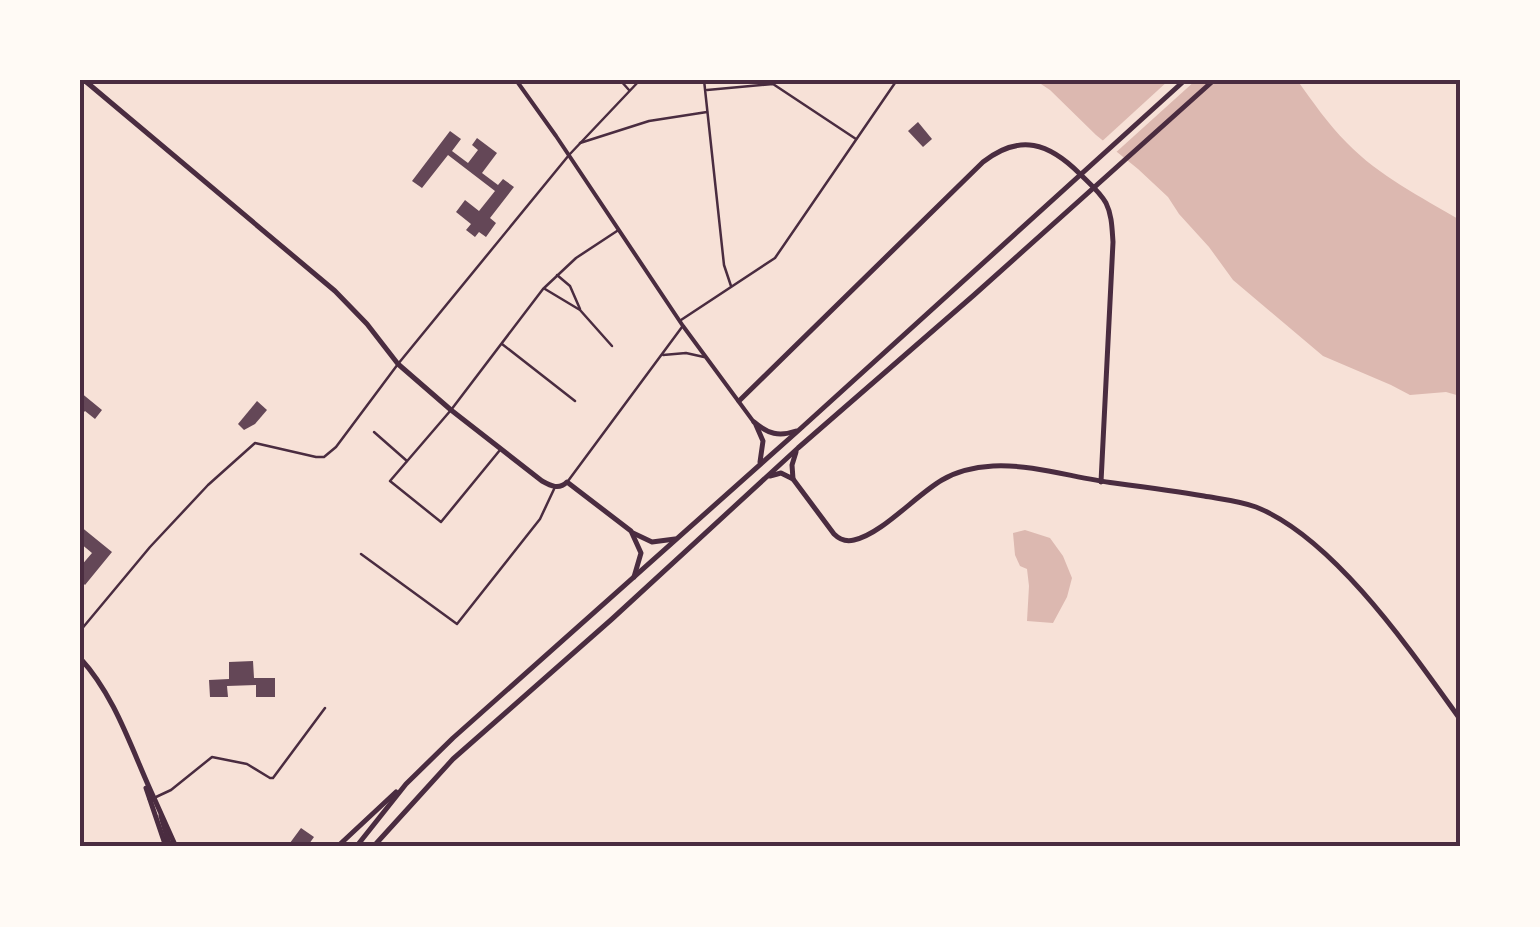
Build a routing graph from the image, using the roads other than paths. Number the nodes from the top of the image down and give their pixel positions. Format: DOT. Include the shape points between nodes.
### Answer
graph roads {
  1 [pos="84,80"];
  2 [pos="516,80"];
  3 [pos="620,80"];
  4 [pos="640,80"];
  5 [pos="704,80"];
  6 [pos="897,80"];
  7 [pos="1185,80"];
  8 [pos="1214,80"];
  9 [pos="773,82"];
  10 [pos="629,90"];
  11 [pos="706,90"];
  12 [pos="707,112"];
  13 [pos="856,139"];
  14 [pos="579,144"];
  15 [pos="568,155"];
  16 [pos="618,230"];
  17 [pos="557,275"];
  18 [pos="732,287"];
  19 [pos="543,289"];
  20 [pos="580,310"];
  21 [pos="681,323"];
  22 [pos="500,343"];
  23 [pos="612,346"];
  24 [pos="662,356"];
  25 [pos="708,358"];
  26 [pos="398,364"];
  27 [pos="575,401"];
  28 [pos="739,402"];
  29 [pos="451,410"];
  30 [pos="754,422"];
  31 [pos="799,430"];
  32 [pos="374,432"];
  33 [pos="798,448"];
  34 [pos="501,450"];
  35 [pos="408,461"];
  36 [pos="759,466"];
  37 [pos="767,477"];
  38 [pos="794,479"];
  39 [pos="1101,482"];
  40 [pos="561,485"];
  41 [pos="631,531"];
  42 [pos="679,538"];
  43 [pos="361,554"];
  44 [pos="634,579"];
  45 [pos="80,631"];
  46 [pos="80,658"];
  47 [pos="325,708"];
  48 [pos="1460,718"];
  49 [pos="406,784"];
  50 [pos="152,798"];
  51 [pos="171,847"];
  52 [pos="338,847"];
  53 [pos="356,847"];
  54 [pos="372,847"];
  1 -- 26 [label="main road" via="336,291"];
  2 -- 15 [label="street"];
  3 -- 10 [label="street"];
  4 -- 10 [label="street"];
  5 -- 11 [label="street"];
  6 -- 13 [label="street"];
  7 -- 31 [label="main road"];
  8 -- 33 [label="main road"];
  9 -- 11 [label="street"];
  9 -- 13 [label="street"];
  10 -- 14 [label="street"];
  11 -- 12 [label="street"];
  12 -- 14 [label="street" via="649,121"];
  12 -- 18 [label="street"];
  13 -- 18 [label="street" via="775,258"];
  14 -- 15 [label="street"];
  15 -- 16 [label="street"];
  15 -- 26 [label="street"];
  16 -- 17 [label="street"];
  16 -- 21 [label="street"];
  17 -- 19 [label="street"];
  17 -- 20 [label="street"];
  18 -- 21 [label="street"];
  19 -- 20 [label="street"];
  19 -- 22 [label="street"];
  20 -- 23 [label="street"];
  21 -- 24 [label="street"];
  21 -- 25 [label="street"];
  22 -- 27 [label="street"];
  22 -- 29 [label="street"];
  24 -- 25 [label="street"];
  24 -- 40 [label="street"];
  25 -- 28 [label="street"];
  26 -- 29 [label="main road"];
  26 -- 45 [label="street" via="324,456 255,443 246,449"];
  28 -- 30 [label="street"];
  28 -- 39 [label="main road" via="983,162 1033,144 1070,164 1101,195 1111,221"];
  29 -- 34 [label="main road"];
  29 -- 35 [label="street"];
  30 -- 31 [label="main road" via="775,435"];
  30 -- 36 [label="main road" via="764,447"];
  31 -- 36 [label="main road"];
  32 -- 35 [label="street"];
  33 -- 37 [label="main road"];
  33 -- 38 [label="main road"];
  34 -- 35 [label="street" via="441,522 390,481"];
  34 -- 40 [label="main road" via="542,481"];
  36 -- 42 [label="main road"];
  37 -- 38 [label="main road"];
  37 -- 54 [label="main road" via="453,759"];
  38 -- 39 [label="main road" via="838,539 853,541 966,470 1023,468"];
  39 -- 48 [label="main road" via="1245,503 1300,532 1353,582"];
  40 -- 41 [label="main road"];
  40 -- 43 [label="street" via="457,624"];
  41 -- 42 [label="main road" via="652,542"];
  41 -- 44 [label="main road" via="641,553"];
  42 -- 44 [label="main road"];
  44 -- 49 [label="main road"];
  46 -- 50 [label="main road" via="103,688"];
  47 -- 50 [label="street" via="273,778 212,757"];
  49 -- 52 [label="main road"];
  49 -- 53 [label="main road"];
  50 -- 51 [label="main road"];
}
